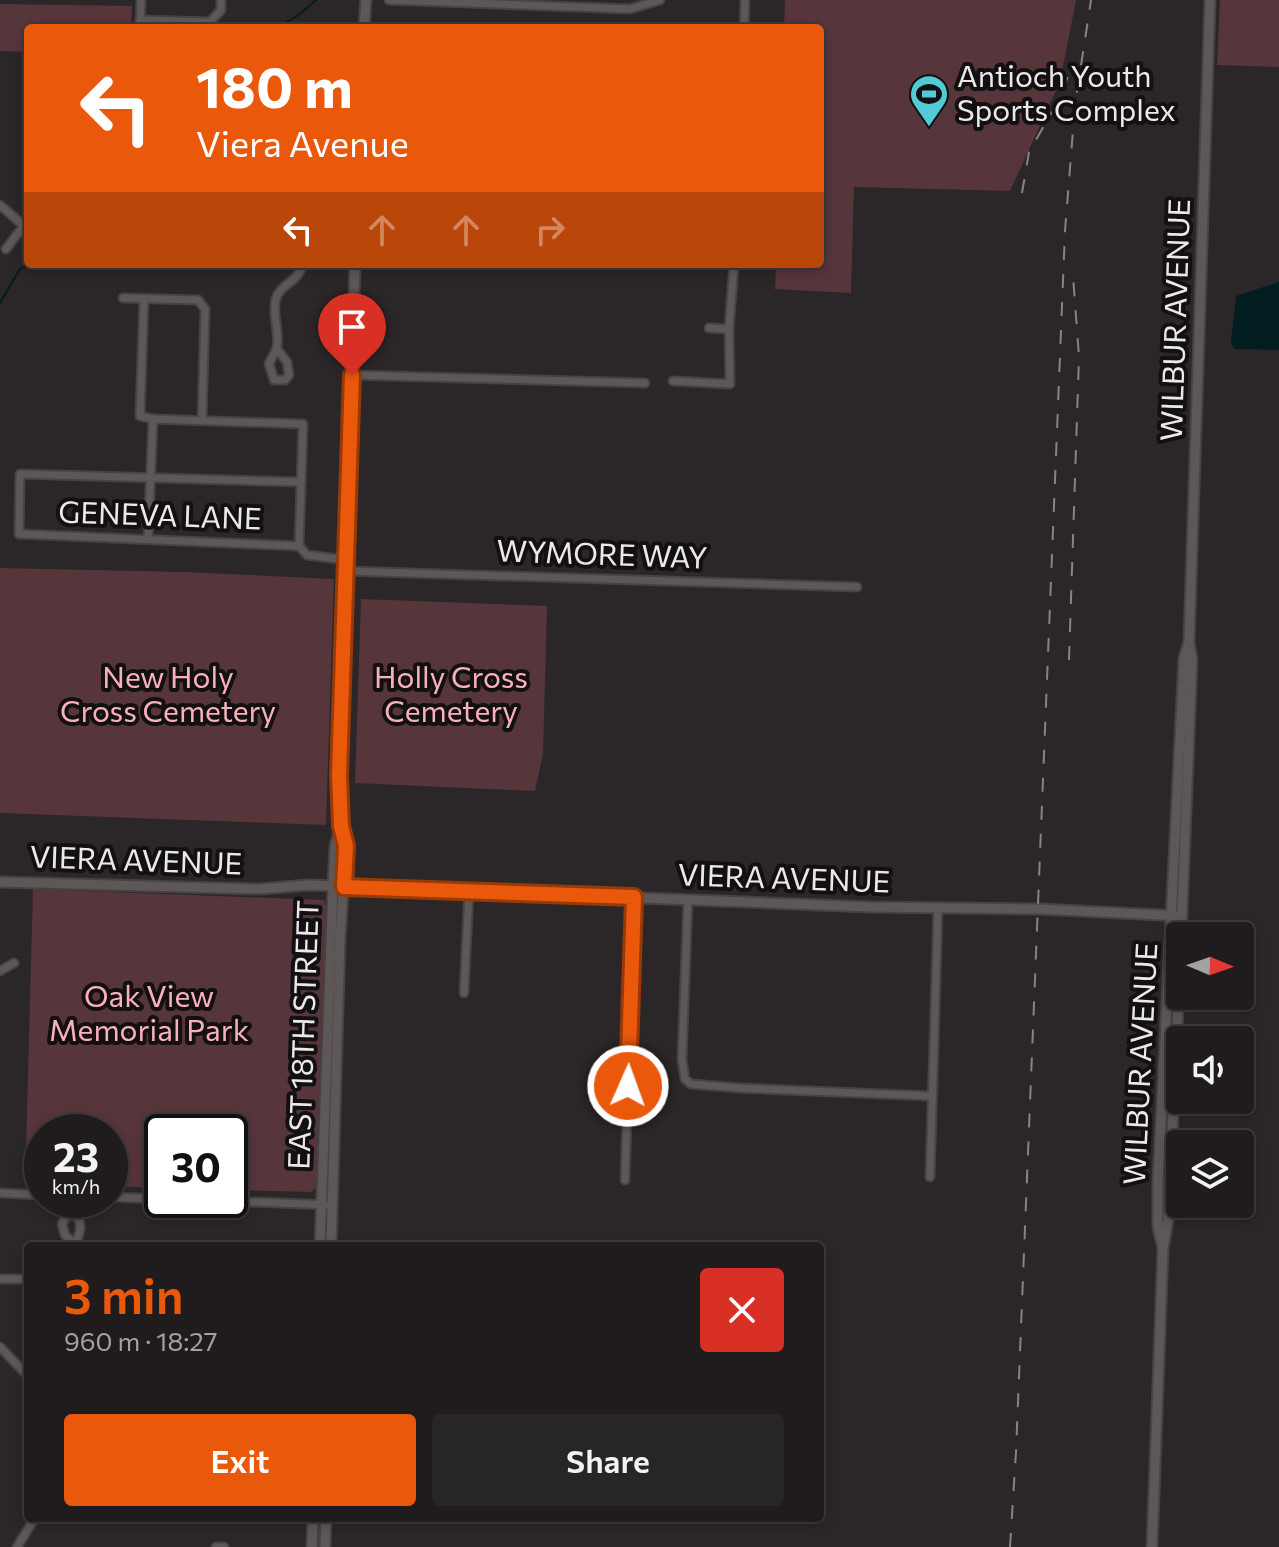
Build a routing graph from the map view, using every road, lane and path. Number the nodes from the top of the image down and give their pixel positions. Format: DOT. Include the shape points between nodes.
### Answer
graph roads {
  1 [pos="141,0"];
  2 [pos="221,0"];
  3 [pos="366,0"];
  4 [pos="389,0"];
  5 [pos="660,0"];
  6 [pos="745,0"];
  7 [pos="1210,0"];
  8 [pos="494,3"];
  9 [pos="579,4"];
  10 [pos="140,24"];
  11 [pos="364,24"];
  12 [pos="744,24"];
  13 [pos="0,205"];
  14 [pos="24,222"];
  15 [pos="24,226"];
  16 [pos="6,249"];
  17 [pos="302,268"];
  18 [pos="355,268"];
  19 [pos="734,268"];
  20 [pos="123,298"];
  21 [pos="144,299"];
  22 [pos="709,328"];
  23 [pos="729,329"];
  24 [pos="277,349"];
  25 [pos="352,375"];
  26 [pos="673,381"];
  27 [pos="645,383"];
  28 [pos="153,419"];
  29 [pos="202,420"];
  30 [pos="151,477"];
  31 [pos="301,482"];
  32 [pos="148,539"];
  33 [pos="299,546"];
  34 [pos="347,560"];
  35 [pos="346,571"];
  36 [pos="857,587"];
  37 [pos="0,882"];
  38 [pos="338,886"];
  39 [pos="469,891"];
  40 [pos="634,897"];
  41 [pos="688,899"];
  42 [pos="938,909"];
  43 [pos="1177,916"];
  44 [pos="1178,922"];
  45 [pos="14,963"];
  46 [pos="0,971"];
  47 [pos="464,993"];
  48 [pos="1172,1026"];
  49 [pos="931,1096"];
  50 [pos="1167,1114"];
  51 [pos="930,1177"];
  52 [pos="625,1180"];
  53 [pos="0,1193"];
  54 [pos="24,1194"];
  55 [pos="248,1202"];
  56 [pos="326,1204"];
  57 [pos="321,1242"];
  58 [pos="331,1242"];
  59 [pos="0,1279"];
  60 [pos="24,1279"];
  61 [pos="0,1347"];
  62 [pos="24,1372"];
  63 [pos="33,1522"];
  64 [pos="313,1522"];
  65 [pos="326,1522"];
  66 [pos="19,1546"];
  67 [pos="216,1547"];
  68 [pos="224,1547"];
  69 [pos="312,1547"];
  70 [pos="325,1547"];
  71 [pos="1152,1547"];
  1 -- 10 [label="street"];
  2 -- 10 [label="street" via="221,10 210,22"];
  3 -- 11 [label="main road"];
  4 -- 8 [label="street"];
  5 -- 9 [label="street" via="630,9"];
  6 -- 12 [label="street"];
  7 -- 43 [label="main road, WILBUR AVENUE" via="1192,659"];
  8 -- 9 [label="street"];
  13 -- 14 [label="street"];
  15 -- 16 [label="street"];
  17 -- 24 [label="street" via="279,293"];
  18 -- 25 [label="main road, EAST 18TH STREET"];
  19 -- 23 [label="street"];
  20 -- 21 [label="street"];
  21 -- 28 [label="street" via="140,416"];
  21 -- 29 [label="street" via="198,300 205,309"];
  22 -- 23 [label="street"];
  23 -- 26 [label="street" via="730,384"];
  25 -- 27 [label="street"];
  25 -- 34 [label="main road, EAST 18TH STREET"];
  28 -- 29 [label="street"];
  28 -- 30 [label="street"];
  29 -- 31 [label="street" via="303,424"];
  30 -- 31 [label="street"];
  30 -- 32 [label="street"];
  30 -- 32 [label="street, GENEVA LANE" via="20,474 19,534"];
  31 -- 33 [label="street"];
  32 -- 33 [label="street, GENEVA LANE"];
  33 -- 34 [label="street, GENEVA LANE" via="307,555"];
  34 -- 35 [label="main road, EAST 18TH STREET"];
  35 -- 36 [label="street, WYMORE WAY"];
  35 -- 38 [label="main road, EAST 18TH STREET" via="339,775 346,846"];
  37 -- 38 [label="main road, VIERA AVENUE"];
  38 -- 39 [label="main road, VIERA AVENUE"];
  38 -- 56 [label="main road, EAST 18TH STREET"];
  39 -- 40 [label="main road, VIERA AVENUE"];
  39 -- 47 [label="street"];
  40 -- 41 [label="main road, VIERA AVENUE"];
  40 -- 52 [label="street"];
  41 -- 42 [label="main road, VIERA AVENUE"];
  41 -- 49 [label="street" via="685,1079 699,1086"];
  42 -- 43 [label="main road, VIERA AVENUE"];
  42 -- 49 [label="street"];
  43 -- 44 [label="main road, WILBUR AVENUE"];
  43 -- 48 [label="main road, WILBUR AVENUE"];
  45 -- 46 [label="street"];
  49 -- 51 [label="street"];
  50 -- 71 [label="main road, WILBUR AVENUE" via="1158,1182 1163,1248"];
  53 -- 54 [label="street"];
  55 -- 56 [label="street"];
  56 -- 57 [label="main road, EAST 18TH STREET"];
  56 -- 58 [label="main road, EAST 18TH STREET"];
  59 -- 60 [label="street"];
  61 -- 62 [label="street"];
  63 -- 66 [label="street"];
  64 -- 69 [label="main road"];
  65 -- 70 [label="main road"];
  67 -- 68 [label="street"];
}
